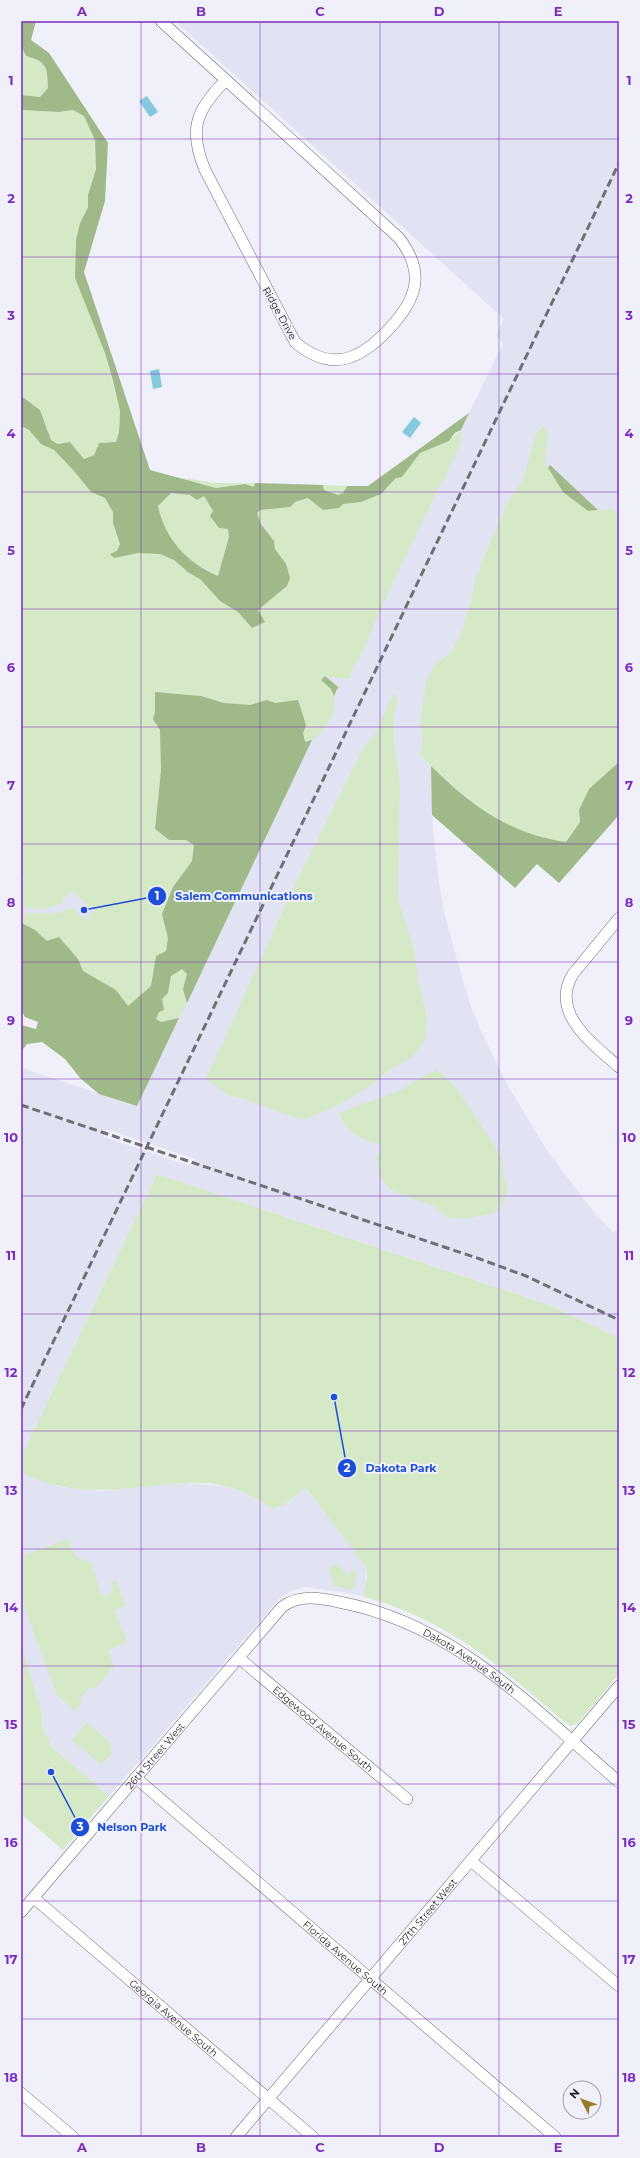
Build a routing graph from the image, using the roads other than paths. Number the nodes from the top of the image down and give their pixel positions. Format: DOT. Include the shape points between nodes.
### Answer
graph roads {
  1 [pos="151,21"];
  2 [pos="165,25"];
  3 [pos="226,80"];
  4 [pos="619,918"];
  5 [pos="619,1067"];
  6 [pos="291,1601"];
  7 [pos="239,1658"];
  8 [pos="619,1686"];
  9 [pos="572,1742"];
  10 [pos="136,1778"];
  11 [pos="619,1782"];
  12 [pos="407,1799"];
  13 [pos="471,1861"];
  14 [pos="34,1898"];
  15 [pos="21,1912"];
  16 [pos="369,1980"];
  17 [pos="619,1986"];
  18 [pos="21,2093"];
  19 [pos="269,2100"];
  20 [pos="73,2137"];
  21 [pos="236,2137"];
  22 [pos="313,2137"];
  23 [pos="555,2137"];
  1 -- 2 [label="street, Ridge Drive"];
  2 -- 3 [label="street, Ridge Drive"];
  3 -- 3 [label="street, Ridge Drive" via="207,100 198,116 199,155 205,170 295,342 304,350 330,359 360,354 374,345 397,320 414,294 413,264 408,250 399,238"];
  4 -- 5 [label="street" via="569,980 566,1000 569,1014 576,1027"];
  6 -- 7 [label="street, 26th Street West"];
  6 -- 9 [label="street, Dakota Avenue South" via="305,1597 355,1605 425,1630 483,1666"];
  7 -- 10 [label="street, 26th Street West"];
  7 -- 12 [label="street, Edgewood Avenue South"];
  8 -- 9 [label="street, 27th Street West"];
  9 -- 11 [label="street, Dakota Avenue South"];
  9 -- 13 [label="street, 27th Street West"];
  10 -- 14 [label="street, 26th Street West"];
  10 -- 16 [label="street, Florida Avenue South"];
  13 -- 16 [label="street, 27th Street West"];
  13 -- 17 [label="street"];
  14 -- 15 [label="street, 26th Street West"];
  14 -- 19 [label="street, Georgia Avenue South"];
  16 -- 19 [label="street, 27th Street West"];
  16 -- 23 [label="street, Florida Avenue South"];
  18 -- 20 [label="street"];
  19 -- 21 [label="street, 27th Street West"];
  19 -- 22 [label="street, Georgia Avenue South"];
}
